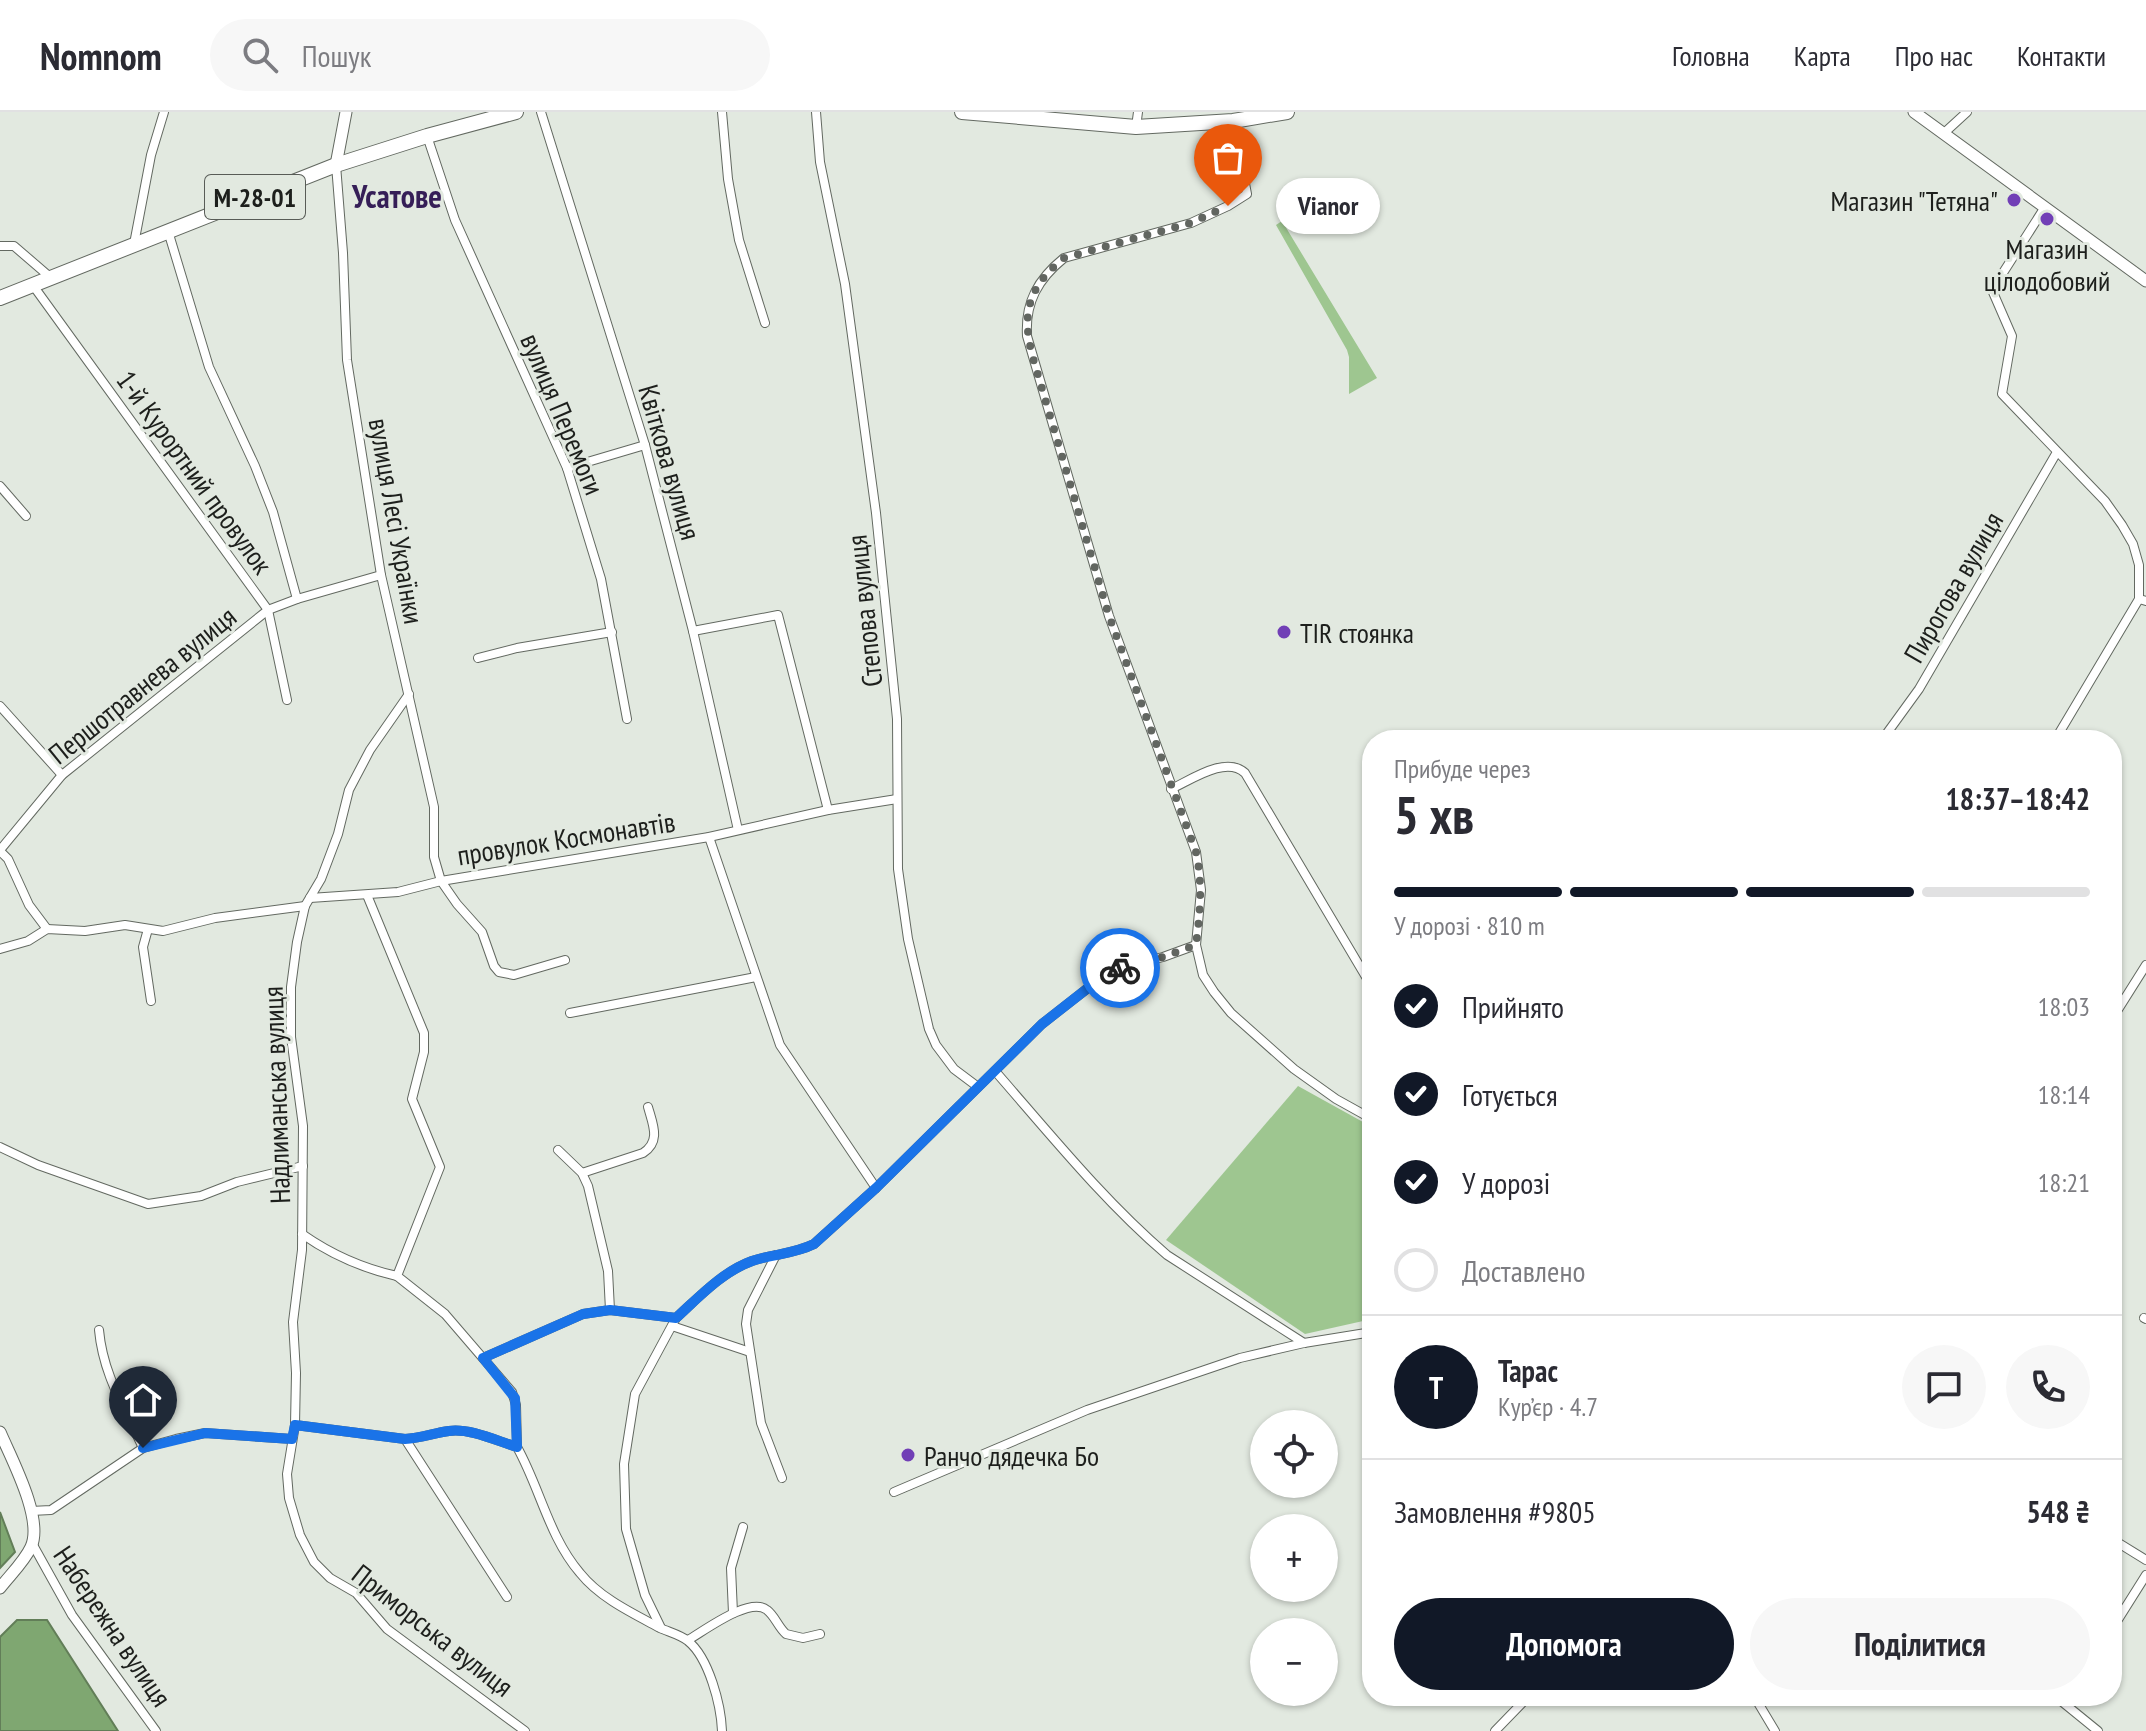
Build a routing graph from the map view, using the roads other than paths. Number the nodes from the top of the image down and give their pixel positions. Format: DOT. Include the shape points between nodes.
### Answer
graph roads {
  1 [pos="164,112"];
  2 [pos="346,112"];
  3 [pos="516,112"];
  4 [pos="541,112"];
  5 [pos="722,112"];
  6 [pos="816,112"];
  7 [pos="962,112"];
  8 [pos="1287,112"];
  9 [pos="1914,112"];
  10 [pos="1967,112"];
  11 [pos="1137,120"];
  12 [pos="1233,121"];
  13 [pos="1943,134"];
  14 [pos="427,136"];
  15 [pos="336,165"];
  16 [pos="2045,207"];
  17 [pos="168,231"];
  18 [pos="134,244"];
  19 [pos="0,246"];
  20 [pos="50,277"];
  21 [pos="2146,281"];
  22 [pos="32,284"];
  23 [pos="0,298"];
  24 [pos="765,323"];
  25 [pos="645,445"];
  26 [pos="2057,452"];
  27 [pos="567,468"];
  28 [pos="0,486"];
  29 [pos="26,516"];
  30 [pos="381,575"];
  31 [pos="297,599"];
  32 [pos="2143,600"];
  33 [pos="268,610"];
  34 [pos="693,631"];
  35 [pos="612,632"];
  36 [pos="478,658"];
  37 [pos="409,694"];
  38 [pos="287,700"];
  39 [pos="0,706"];
  40 [pos="627,719"];
  41 [pos="1889,730"];
  42 [pos="2061,730"];
  43 [pos="62,775"];
  44 [pos="1171,789"];
  45 [pos="897,799"];
  46 [pos="828,810"];
  47 [pos="738,830"];
  48 [pos="709,837"];
  49 [pos="0,850"];
  50 [pos="441,881"];
  51 [pos="367,895"];
  52 [pos="308,902"];
  53 [pos="47,929"];
  54 [pos="148,929"];
  55 [pos="1196,945"];
  56 [pos="0,949"];
  57 [pos="565,960"];
  58 [pos="2146,965"];
  59 [pos="1362,970"];
  60 [pos="756,977"];
  61 [pos="151,1001"];
  62 [pos="2122,1003"];
  63 [pos="570,1013"];
  64 [pos="995,1071"];
  65 [pos="978,1087"];
  66 [pos="648,1107"];
  67 [pos="1362,1113"];
  68 [pos="0,1147"];
  69 [pos="558,1150"];
  70 [pos="303,1166"];
  71 [pos="582,1173"];
  72 [pos="876,1188"];
  73 [pos="302,1234"];
  74 [pos="776,1255"];
  75 [pos="397,1276"];
  76 [pos="610,1310"];
  77 [pos="674,1322"];
  78 [pos="99,1330"];
  79 [pos="1362,1334"];
  80 [pos="1304,1343"];
  81 [pos="750,1352"];
  82 [pos="483,1358"];
  83 [pos="295,1425"];
  84 [pos="0,1432"];
  85 [pos="292,1439"];
  86 [pos="405,1439"];
  87 [pos="517,1447"];
  88 [pos="143,1448"];
  89 [pos="782,1478"];
  90 [pos="894,1492"];
  91 [pos="31,1511"];
  92 [pos="743,1527"];
  93 [pos="33,1545"];
  94 [pos="2122,1545"];
  95 [pos="2146,1560"];
  96 [pos="2146,1575"];
  97 [pos="0,1588"];
  98 [pos="507,1597"];
  99 [pos="733,1613"];
  100 [pos="2122,1613"];
  101 [pos="661,1628"];
  102 [pos="820,1634"];
  103 [pos="688,1640"];
  104 [pos="1519,1706"];
  105 [pos="1760,1706"];
  106 [pos="2073,1706"];
  107 [pos="156,1731"];
  108 [pos="525,1731"];
  109 [pos="722,1731"];
  110 [pos="1495,1731"];
  111 [pos="1775,1731"];
  112 [pos="2098,1731"];
  1 -- 18 [label="street"];
  2 -- 15 [label="street"];
  3 -- 14 [label="highway, М-28-01"];
  4 -- 25 [label="street, Квіткова вулиця"];
  5 -- 24 [label="street" via="739,240"];
  6 -- 45 [label="street, Степова вулиця" via="876,513 897,719"];
  7 -- 11 [label="highway"];
  8 -- 12 [label="highway"];
  9 -- 13 [label="street"];
  10 -- 13 [label="street"];
  11 -- 12 [label="highway"];
  12 -- 44 [label="street" via="1247,194 1191,223 1064,258 1039,284 1026,317 1033,358 1109,616"];
  13 -- 16 [label="street"];
  14 -- 15 [label="highway, М-28-01"];
  14 -- 27 [label="street, вулиця Перемоги" via="455,220"];
  15 -- 17 [label="highway, М-28-01"];
  15 -- 30 [label="street, вулиця Лесі Українки" via="347,360"];
  16 -- 21 [label="street"];
  16 -- 26 [label="street" via="1992,290 2012,336 2002,394"];
  17 -- 18 [label="highway, М-28-01"];
  17 -- 31 [label="street, 1-й Курортний провулок" via="209,367 260,477"];
  18 -- 20 [label="highway, М-28-01"];
  19 -- 20 [label="street" via="14,246"];
  20 -- 22 [label="highway, М-28-01"];
  22 -- 23 [label="highway, М-28-01"];
  22 -- 33 [label="street, 1-й Курортний провулок"];
  25 -- 27 [label="street"];
  25 -- 34 [label="street, Квіткова вулиця"];
  26 -- 32 [label="street" via="2105,501 2133,544"];
  26 -- 41 [label="street, Пирогова вулиця" via="1919,689"];
  27 -- 35 [label="street, вулиця Перемоги"];
  28 -- 29 [label="street"];
  30 -- 31 [label="street, Першотравнева вулиця"];
  30 -- 37 [label="street, вулиця Лесі Українки"];
  31 -- 33 [label="street, Першотравнева вулиця"];
  32 -- 42 [label="street"];
  33 -- 38 [label="street, 1-й Курортний провулок"];
  33 -- 43 [label="street, Першотравнева вулиця"];
  34 -- 46 [label="street" via="778,615"];
  34 -- 47 [label="street, Квіткова вулиця"];
  35 -- 36 [label="street"];
  35 -- 40 [label="street, вулиця Перемоги"];
  37 -- 50 [label="street, вулиця Лесі Українки" via="434,807 434,857"];
  37 -- 52 [label="street, Надлиманська вулиця" via="353,781 330,858"];
  39 -- 43 [label="street"];
  43 -- 49 [label="street, Першотравнева вулиця"];
  44 -- 55 [label="street" via="1200,868"];
  44 -- 59 [label="street" via="1223,766 1245,773"];
  45 -- 46 [label="street, провулок Космонавтів"];
  45 -- 65 [label="street, Степова вулиця" via="898,869 929,1029 954,1069"];
  46 -- 47 [label="street, провулок Космонавтів"];
  47 -- 48 [label="street, провулок Космонавтів"];
  48 -- 50 [label="street, провулок Космонавтів"];
  48 -- 60 [label="street"];
  49 -- 53 [label="street, Першотравнева вулиця"];
  50 -- 51 [label="street, провулок Космонавтів"];
  50 -- 57 [label="street" via="482,932 499,972 514,975"];
  51 -- 52 [label="street, провулок Космонавтів"];
  51 -- 75 [label="street" via="424,1033 412,1099 440,1167"];
  52 -- 54 [label="street" via="163,931"];
  52 -- 70 [label="street, Надлиманська вулиця" via="291,987"];
  53 -- 54 [label="street"];
  53 -- 56 [label="street"];
  54 -- 61 [label="street" via="143,947"];
  55 -- 64 [label="street" via="1111,970 1042,1024"];
  55 -- 67 [label="street" via="1203,975 1231,1013 1294,1069"];
  58 -- 62 [label="street"];
  60 -- 63 [label="street"];
  60 -- 72 [label="street" via="786,1057"];
  64 -- 65 [label="street"];
  64 -- 80 [label="street" via="1148,1239"];
  65 -- 72 [label="street"];
  66 -- 71 [label="street" via="655,1131 651,1148"];
  68 -- 70 [label="street" via="148,1204 201,1196"];
  69 -- 71 [label="street"];
  70 -- 73 [label="street, Надлиманська вулиця"];
  71 -- 76 [label="street" via="608,1271"];
  72 -- 74 [label="street" via="825,1237 802,1250"];
  73 -- 75 [label="street" via="331,1254"];
  73 -- 83 [label="street, Надлиманська вулиця" via="293,1322"];
  74 -- 77 [label="street" via="730,1272"];
  74 -- 81 [label="street" via="748,1310"];
  75 -- 82 [label="street" via="445,1314"];
  76 -- 77 [label="street"];
  76 -- 82 [label="street" via="583,1314"];
  77 -- 81 [label="street"];
  77 -- 101 [label="street" via="635,1394 624,1464 626,1529 645,1595"];
  78 -- 88 [label="street" via="109,1380"];
  79 -- 80 [label="street"];
  80 -- 90 [label="street" via="1240,1358 1087,1410"];
  81 -- 89 [label="street" via="761,1423"];
  82 -- 87 [label="street" via="515,1398"];
  83 -- 85 [label="street, Приморська вулиця"];
  83 -- 86 [label="street"];
  84 -- 91 [label="street"];
  85 -- 88 [label="street" via="205,1433"];
  85 -- 108 [label="street, Приморська вулиця" via="289,1498 314,1562 356,1593 387,1629"];
  86 -- 87 [label="street" via="450,1431"];
  86 -- 98 [label="street"];
  87 -- 101 [label="street" via="553,1530 577,1569 605,1596"];
  88 -- 91 [label="street" via="51,1510"];
  91 -- 93 [label="street"];
  92 -- 99 [label="street" via="731,1568"];
  93 -- 97 [label="street"];
  93 -- 107 [label="street, Набережна вулиця" via="72,1615"];
  94 -- 95 [label="street"];
  96 -- 100 [label="street"];
  99 -- 102 [label="street" via="760,1606 786,1634"];
  99 -- 103 [label="street"];
  101 -- 103 [label="street"];
  103 -- 109 [label="street" via="714,1687"];
  104 -- 110 [label="street"];
  105 -- 111 [label="street"];
  106 -- 112 [label="street"];
}
